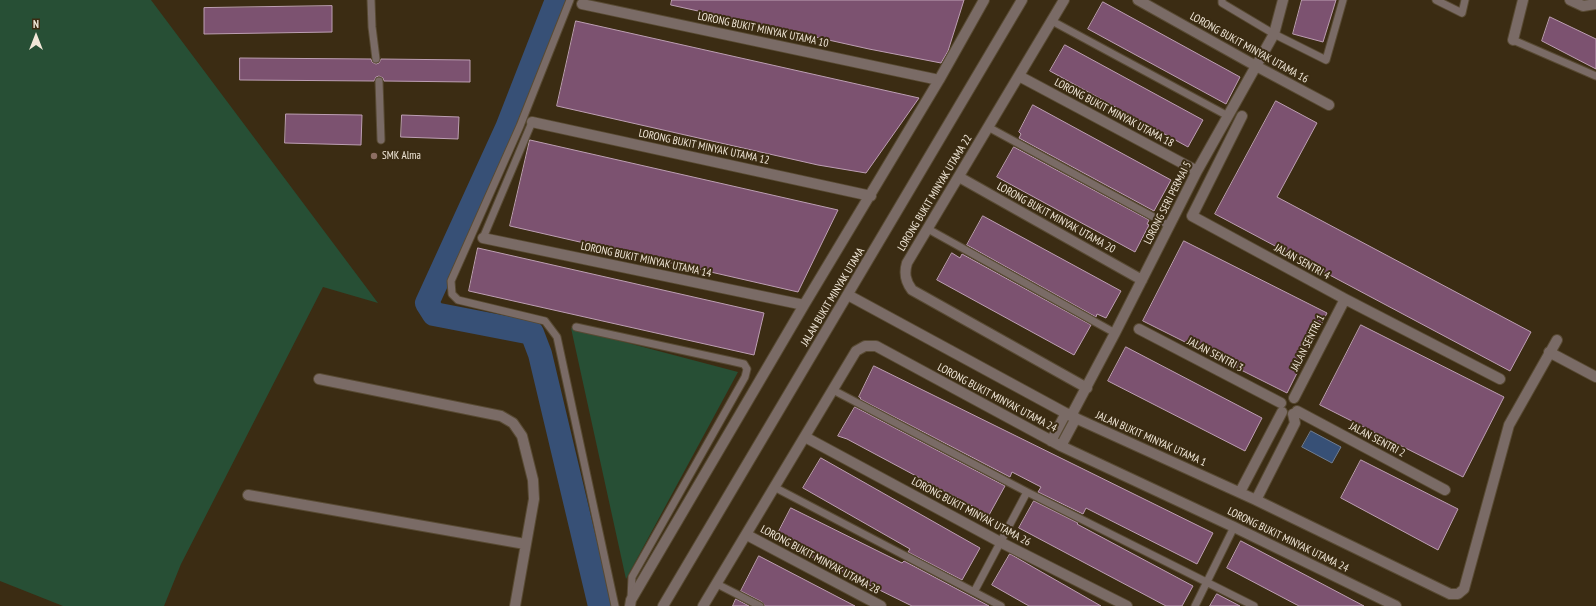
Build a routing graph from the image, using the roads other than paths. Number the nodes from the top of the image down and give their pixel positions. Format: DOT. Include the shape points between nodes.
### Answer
graph roads {
  1 [pos="371,0"];
  2 [pos="570,0"];
  3 [pos="984,0"];
  4 [pos="1022,0"];
  5 [pos="1064,0"];
  6 [pos="1138,0"];
  7 [pos="1222,0"];
  8 [pos="1282,0"];
  9 [pos="1343,0"];
  10 [pos="1436,0"];
  11 [pos="1465,0"];
  12 [pos="1523,0"];
  13 [pos="1570,0"];
  14 [pos="583,2"];
  15 [pos="1596,4"];
  16 [pos="1052,21"];
  17 [pos="1274,34"];
  18 [pos="1513,40"];
  19 [pos="376,59"];
  20 [pos="1256,66"];
  21 [pos="1019,76"];
  22 [pos="1596,76"];
  23 [pos="939,80"];
  24 [pos="379,81"];
  25 [pos="1329,105"];
  26 [pos="1228,116"];
  27 [pos="1242,116"];
  28 [pos="532,122"];
  29 [pos="988,127"];
  30 [pos="381,140"];
  31 [pos="1197,172"];
  32 [pos="959,177"];
  33 [pos="871,196"];
  34 [pos="1170,226"];
  35 [pos="928,229"];
  36 [pos="483,238"];
  37 [pos="1142,280"];
  38 [pos="848,295"];
  39 [pos="1344,299"];
  40 [pos="804,305"];
  41 [pos="576,327"];
  42 [pos="1139,329"];
  43 [pos="1115,333"];
  44 [pos="1556,340"];
  45 [pos="1549,352"];
  46 [pos="1596,377"];
  47 [pos="319,379"];
  48 [pos="1500,379"];
  49 [pos="1087,388"];
  50 [pos="833,390"];
  51 [pos="1294,398"];
  52 [pos="1282,407"];
  53 [pos="1295,413"];
  54 [pos="1071,416"];
  55 [pos="805,437"];
  56 [pos="1051,441"];
  57 [pos="1061,446"];
  58 [pos="774,487"];
  59 [pos="1445,490"];
  60 [pos="1027,492"];
  61 [pos="1240,492"];
  62 [pos="248,495"];
  63 [pos="1256,500"];
  64 [pos="1234,527"];
  65 [pos="747,535"];
  66 [pos="1000,542"];
  67 [pos="525,544"];
  68 [pos="1206,582"];
  69 [pos="717,584"];
  70 [pos="974,592"];
  71 [pos="631,603"];
  72 [pos="515,606"];
  73 [pos="615,606"];
  74 [pos="663,606"];
  75 [pos="704,606"];
  76 [pos="760,606"];
  77 [pos="881,606"];
  78 [pos="1001,606"];
  79 [pos="1128,606"];
  80 [pos="1195,606"];
  81 [pos="1254,606"];
  82 [pos="1396,606"];
  1 -- 19 [label="lane"];
  2 -- 73 [label="lane" via="520,126 451,281 452,294 458,300 545,321 557,337"];
  3 -- 23 [label="street, JALAN BUKIT MINYAK UTAMA"];
  4 -- 38 [label="street, JALAN BUKIT MINYAK UTAMA"];
  5 -- 16 [label="street, LORONG BUKIT MINYAK UTAMA 22"];
  6 -- 20 [label="street, LORONG BUKIT MINYAK UTAMA 16"];
  7 -- 17 [label="lane" via="1222,3"];
  8 -- 17 [label="street, LORONG SERI PERMAI 5"];
  9 -- 17 [label="lane" via="1326,60"];
  10 -- 11 [label="lane" via="1462,13"];
  12 -- 18 [label="street"];
  13 -- 15 [label="street" via="1583,6"];
  14 -- 23 [label="street, LORONG BUKIT MINYAK UTAMA 10"];
  16 -- 21 [label="street, LORONG BUKIT MINYAK UTAMA 22"];
  16 -- 26 [label="lane"];
  17 -- 20 [label="street, LORONG SERI PERMAI 5"];
  18 -- 22 [label="lane"];
  20 -- 25 [label="street, LORONG BUKIT MINYAK UTAMA 16"];
  20 -- 26 [label="street, LORONG SERI PERMAI 5"];
  21 -- 29 [label="street, LORONG BUKIT MINYAK UTAMA 22"];
  21 -- 31 [label="street, LORONG BUKIT MINYAK UTAMA 18"];
  23 -- 33 [label="street, JALAN BUKIT MINYAK UTAMA"];
  24 -- 30 [label="lane"];
  26 -- 31 [label="street, LORONG SERI PERMAI 5"];
  27 -- 39 [label="street, JALAN SENTRI 4" via="1192,216"];
  28 -- 33 [label="street, LORONG BUKIT MINYAK UTAMA 12"];
  28 -- 36 [label="lane"];
  29 -- 32 [label="street, LORONG BUKIT MINYAK UTAMA 22"];
  29 -- 34 [label="lane"];
  31 -- 34 [label="street, LORONG SERI PERMAI 5"];
  32 -- 35 [label="street, LORONG BUKIT MINYAK UTAMA 22"];
  32 -- 37 [label="street, LORONG BUKIT MINYAK UTAMA 20"];
  33 -- 40 [label="street, JALAN BUKIT MINYAK UTAMA"];
  34 -- 37 [label="street, LORONG SERI PERMAI 5"];
  35 -- 43 [label="lane"];
  35 -- 49 [label="street, LORONG BUKIT MINYAK UTAMA 22" via="905,270 905,278 912,290"];
  36 -- 40 [label="street, LORONG BUKIT MINYAK UTAMA 14"];
  37 -- 43 [label="street, LORONG SERI PERMAI 5"];
  38 -- 54 [label="street, JALAN BUKIT MINYAK UTAMA 1"];
  38 -- 74 [label="street, JALAN BUKIT MINYAK UTAMA"];
  39 -- 48 [label="street, JALAN SENTRI 4"];
  39 -- 51 [label="street, JALAN SENTRI 1"];
  40 -- 71 [label="street, JALAN BUKIT MINYAK UTAMA"];
  41 -- 71 [label="lane" via="744,364 747,369 632,577"];
  42 -- 52 [label="street, JALAN SENTRI 3"];
  43 -- 49 [label="street, LORONG SERI PERMAI 5"];
  44 -- 45 [label="street"];
  45 -- 46 [label="street"];
  45 -- 63 [label="street, JALAN BUKIT MINYAK UTAMA 1" via="1509,425 1464,589 1458,594 1450,594"];
  47 -- 67 [label="street" via="501,416 514,423 522,436 533,480 534,499"];
  49 -- 54 [label="street, LORONG SERI PERMAI 5"];
  50 -- 55 [label="street, LORONG BUKIT MINYAK UTAMA 24"];
  50 -- 56 [label="street, LORONG BUKIT MINYAK UTAMA 24" via="856,351 865,346 876,346"];
  50 -- 60 [label="lane"];
  51 -- 52 [label="street" via="1284,398"];
  51 -- 53 [label="street" via="1299,405"];
  52 -- 53 [label="street" via="1288,415"];
  52 -- 61 [label="street"];
  53 -- 59 [label="street, JALAN SENTRI 2"];
  53 -- 63 [label="street" via="1295,423"];
  54 -- 56 [label="street"];
  54 -- 57 [label="street"];
  54 -- 61 [label="street, JALAN BUKIT MINYAK UTAMA 1"];
  55 -- 58 [label="street, LORONG BUKIT MINYAK UTAMA 24"];
  55 -- 66 [label="street, LORONG BUKIT MINYAK UTAMA 26"];
  56 -- 57 [label="street, LORONG BUKIT MINYAK UTAMA 24"];
  57 -- 64 [label="street, LORONG BUKIT MINYAK UTAMA 24"];
  58 -- 65 [label="street, LORONG BUKIT MINYAK UTAMA 24"];
  58 -- 70 [label="lane"];
  60 -- 66 [label="lane"];
  60 -- 68 [label="lane"];
  61 -- 63 [label="street, JALAN BUKIT MINYAK UTAMA 1"];
  62 -- 67 [label="street"];
  64 -- 68 [label="lane"];
  64 -- 82 [label="street, LORONG BUKIT MINYAK UTAMA 24"];
  65 -- 69 [label="street, LORONG BUKIT MINYAK UTAMA 24"];
  65 -- 77 [label="street, LORONG BUKIT MINYAK UTAMA 28"];
  66 -- 70 [label="lane"];
  66 -- 79 [label="street, LORONG BUKIT MINYAK UTAMA 26"];
  67 -- 72 [label="street"];
  68 -- 80 [label="lane"];
  68 -- 81 [label="lane"];
  69 -- 75 [label="street, LORONG BUKIT MINYAK UTAMA 24"];
  69 -- 76 [label="lane"];
  70 -- 78 [label="lane"];
}
